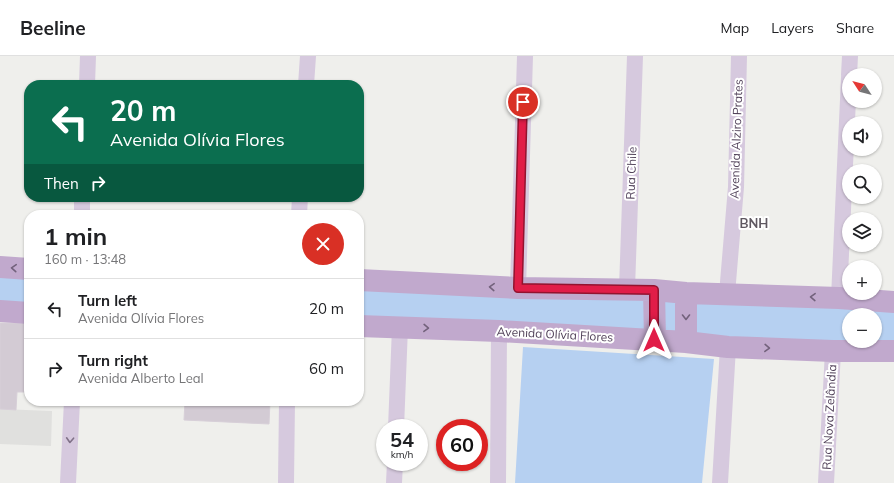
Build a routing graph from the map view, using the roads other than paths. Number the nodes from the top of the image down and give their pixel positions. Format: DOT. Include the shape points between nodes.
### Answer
graph roads {
  1 [pos="88,56"];
  2 [pos="308,56"];
  3 [pos="524,56"];
  4 [pos="635,56"];
  5 [pos="739,56"];
  6 [pos="850,56"];
  7 [pos="849,68"];
  8 [pos="87,80"];
  9 [pos="306,80"];
  10 [pos="848,108"];
  11 [pos="0,266"];
  12 [pos="24,268"];
  13 [pos="364,280"];
  14 [pos="518,288"];
  15 [pos="627,289"];
  16 [pos="654,290"];
  17 [pos="686,292"];
  18 [pos="726,294"];
  19 [pos="839,298"];
  20 [pos="894,302"];
  21 [pos="0,311"];
  22 [pos="24,313"];
  23 [pos="364,326"];
  24 [pos="400,327"];
  25 [pos="499,331"];
  26 [pos="654,340"];
  27 [pos="686,342"];
  28 [pos="728,347"];
  29 [pos="833,351"];
  30 [pos="894,351"];
  31 [pos="72,406"];
  32 [pos="287,406"];
  33 [pos="396,419"];
  34 [pos="395,471"];
  35 [pos="68,483"];
  36 [pos="286,483"];
  37 [pos="394,483"];
  38 [pos="498,483"];
  39 [pos="720,483"];
  40 [pos="826,483"];
  1 -- 8 [label="street"];
  2 -- 9 [label="street"];
  3 -- 14 [label="street"];
  4 -- 15 [label="street, Rua Chile"];
  5 -- 18 [label="street, Avenida Alziro Prates" via="736,187"];
  6 -- 7 [label="street"];
  10 -- 19 [label="street"];
  12 -- 11 [label="main road, one-way"];
  14 -- 13 [label="main road, one-way"];
  14 -- 15 [label="main road"];
  15 -- 16 [label="main road"];
  16 -- 17 [label="main road"];
  16 -- 26 [label="main road"];
  17 -- 18 [label="main road"];
  17 -- 27 [label="main road, one-way"];
  19 -- 18 [label="main road, one-way"];
  19 -- 20 [label="main road"];
  21 -- 22 [label="main road"];
  23 -- 24 [label="main road, Avenida Olívia Flores"];
  24 -- 25 [label="main road, Avenida Olívia Flores, one-way"];
  24 -- 33 [label="street"];
  25 -- 26 [label="main road, Avenida Olívia Flores"];
  25 -- 38 [label="street"];
  26 -- 27 [label="main road, Avenida Olívia Flores"];
  27 -- 28 [label="main road, Avenida Olívia Flores"];
  28 -- 29 [label="main road, Avenida Olívia Flores, one-way"];
  28 -- 39 [label="street"];
  29 -- 30 [label="main road, Avenida Olívia Flores"];
  29 -- 40 [label="street, Rua Nova Zelândia"];
  31 -- 35 [label="street, one-way"];
  32 -- 36 [label="street"];
  34 -- 37 [label="street"];
}
